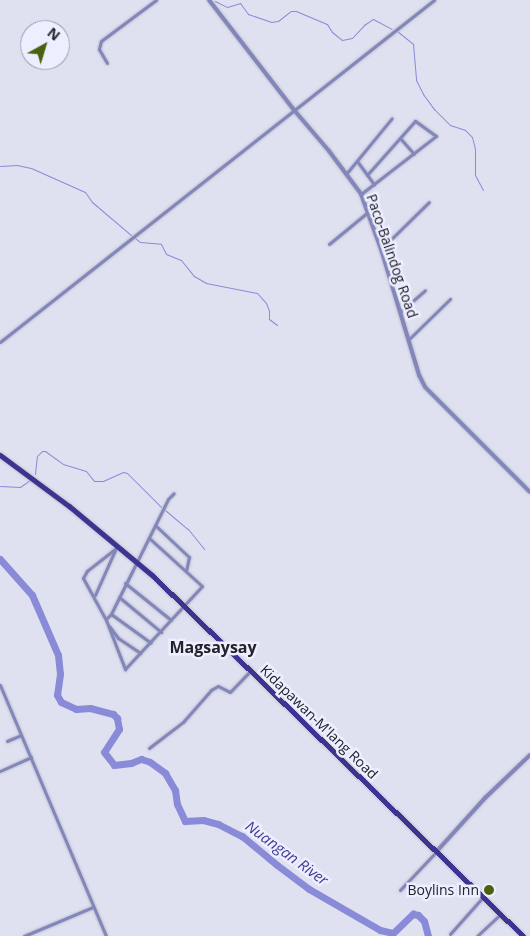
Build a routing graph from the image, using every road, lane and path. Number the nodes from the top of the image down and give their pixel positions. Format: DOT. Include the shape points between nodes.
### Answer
graph roads {
  1 [pos="156,0"];
  2 [pos="434,0"];
  3 [pos="211,1"];
  4 [pos="107,64"];
  5 [pos="294,110"];
  6 [pos="392,118"];
  7 [pos="400,138"];
  8 [pos="414,154"];
  9 [pos="357,161"];
  10 [pos="346,174"];
  11 [pos="367,175"];
  12 [pos="374,184"];
  13 [pos="360,194"];
  14 [pos="429,202"];
  15 [pos="368,212"];
  16 [pos="330,244"];
  17 [pos="381,249"];
  18 [pos="425,290"];
  19 [pos="450,299"];
  20 [pos="400,312"];
  21 [pos="1,340"];
  22 [pos="408,340"];
  23 [pos="0,455"];
  24 [pos="530,492"];
  25 [pos="174,493"];
  26 [pos="155,525"];
  27 [pos="149,538"];
  28 [pos="116,547"];
  29 [pos="136,561"];
  30 [pos="186,571"];
  31 [pos="125,583"];
  32 [pos="94,596"];
  33 [pos="119,597"];
  34 [pos="184,606"];
  35 [pos="111,614"];
  36 [pos="171,620"];
  37 [pos="106,621"];
  38 [pos="161,632"];
  39 [pos="151,643"];
  40 [pos="140,653"];
  41 [pos="250,671"];
  42 [pos="0,685"];
  43 [pos="22,734"];
  44 [pos="7,741"];
  45 [pos="149,748"];
  46 [pos="530,755"];
  47 [pos="31,757"];
  48 [pos="0,771"];
  49 [pos="437,851"];
  50 [pos="400,890"];
  51 [pos="483,897"];
  52 [pos="94,907"];
  53 [pos="500,914"];
  54 [pos="450,934"];
  55 [pos="24,936"];
  56 [pos="106,936"];
  57 [pos="477,936"];
  58 [pos="523,936"];
  1 -- 4 [label="street" via="101,40 99,49"];
  2 -- 5 [label="street"];
  3 -- 5 [label="street, Paco-Balindog Road"];
  5 -- 10 [label="street, Paco-Balindog Road"];
  5 -- 21 [label="street"];
  6 -- 9 [label="street"];
  7 -- 8 [label="street"];
  7 -- 8 [label="street" via="415,120 436,136"];
  7 -- 11 [label="street"];
  8 -- 12 [label="street"];
  9 -- 10 [label="street"];
  9 -- 11 [label="street"];
  10 -- 13 [label="street, Paco-Balindog Road"];
  11 -- 12 [label="street"];
  12 -- 13 [label="street"];
  13 -- 15 [label="street, Paco-Balindog Road"];
  14 -- 17 [label="street"];
  15 -- 16 [label="street"];
  15 -- 17 [label="street, Paco-Balindog Road"];
  17 -- 20 [label="street, Paco-Balindog Road"];
  18 -- 20 [label="street"];
  19 -- 22 [label="street"];
  20 -- 22 [label="street, Paco-Balindog Road"];
  22 -- 24 [label="street, Paco-Balindog Road" via="418,376 425,387"];
  23 -- 28 [label="main road, Kidapawan-M'lang Road" via="53,493"];
  25 -- 26 [label="street"];
  26 -- 27 [label="street"];
  26 -- 30 [label="street" via="189,557"];
  27 -- 29 [label="street"];
  27 -- 30 [label="street"];
  28 -- 29 [label="main road, Kidapawan-M'lang Road"];
  28 -- 32 [label="street"];
  28 -- 32 [label="street" via="84,574 83,578"];
  29 -- 31 [label="street"];
  29 -- 34 [label="main road, Kidapawan-M'lang Road"];
  30 -- 34 [label="street" via="202,586"];
  31 -- 33 [label="street"];
  31 -- 36 [label="street"];
  32 -- 37 [label="street"];
  33 -- 35 [label="street"];
  33 -- 38 [label="street"];
  34 -- 36 [label="street"];
  34 -- 41 [label="main road, Kidapawan-M'lang Road"];
  35 -- 37 [label="street"];
  35 -- 39 [label="street"];
  36 -- 38 [label="street"];
  37 -- 40 [label="street" via="118,638"];
  37 -- 40 [label="street" via="125,669"];
  38 -- 39 [label="street"];
  39 -- 40 [label="street"];
  41 -- 45 [label="street" via="230,692 218,686 211,690 183,722"];
  41 -- 49 [label="main road, Kidapawan-M'lang Road"];
  42 -- 43 [label="street"];
  43 -- 44 [label="street"];
  43 -- 47 [label="street"];
  46 -- 49 [label="street"];
  47 -- 48 [label="street"];
  47 -- 52 [label="street"];
  49 -- 50 [label="street"];
  49 -- 51 [label="main road, Kidapawan-M'lang Road"];
  51 -- 53 [label="main road, Kidapawan-M'lang Road"];
  51 -- 54 [label="street"];
  52 -- 55 [label="street"];
  52 -- 56 [label="street"];
  53 -- 57 [label="street"];
  53 -- 58 [label="main road, Kidapawan-M'lang Road"];
}
